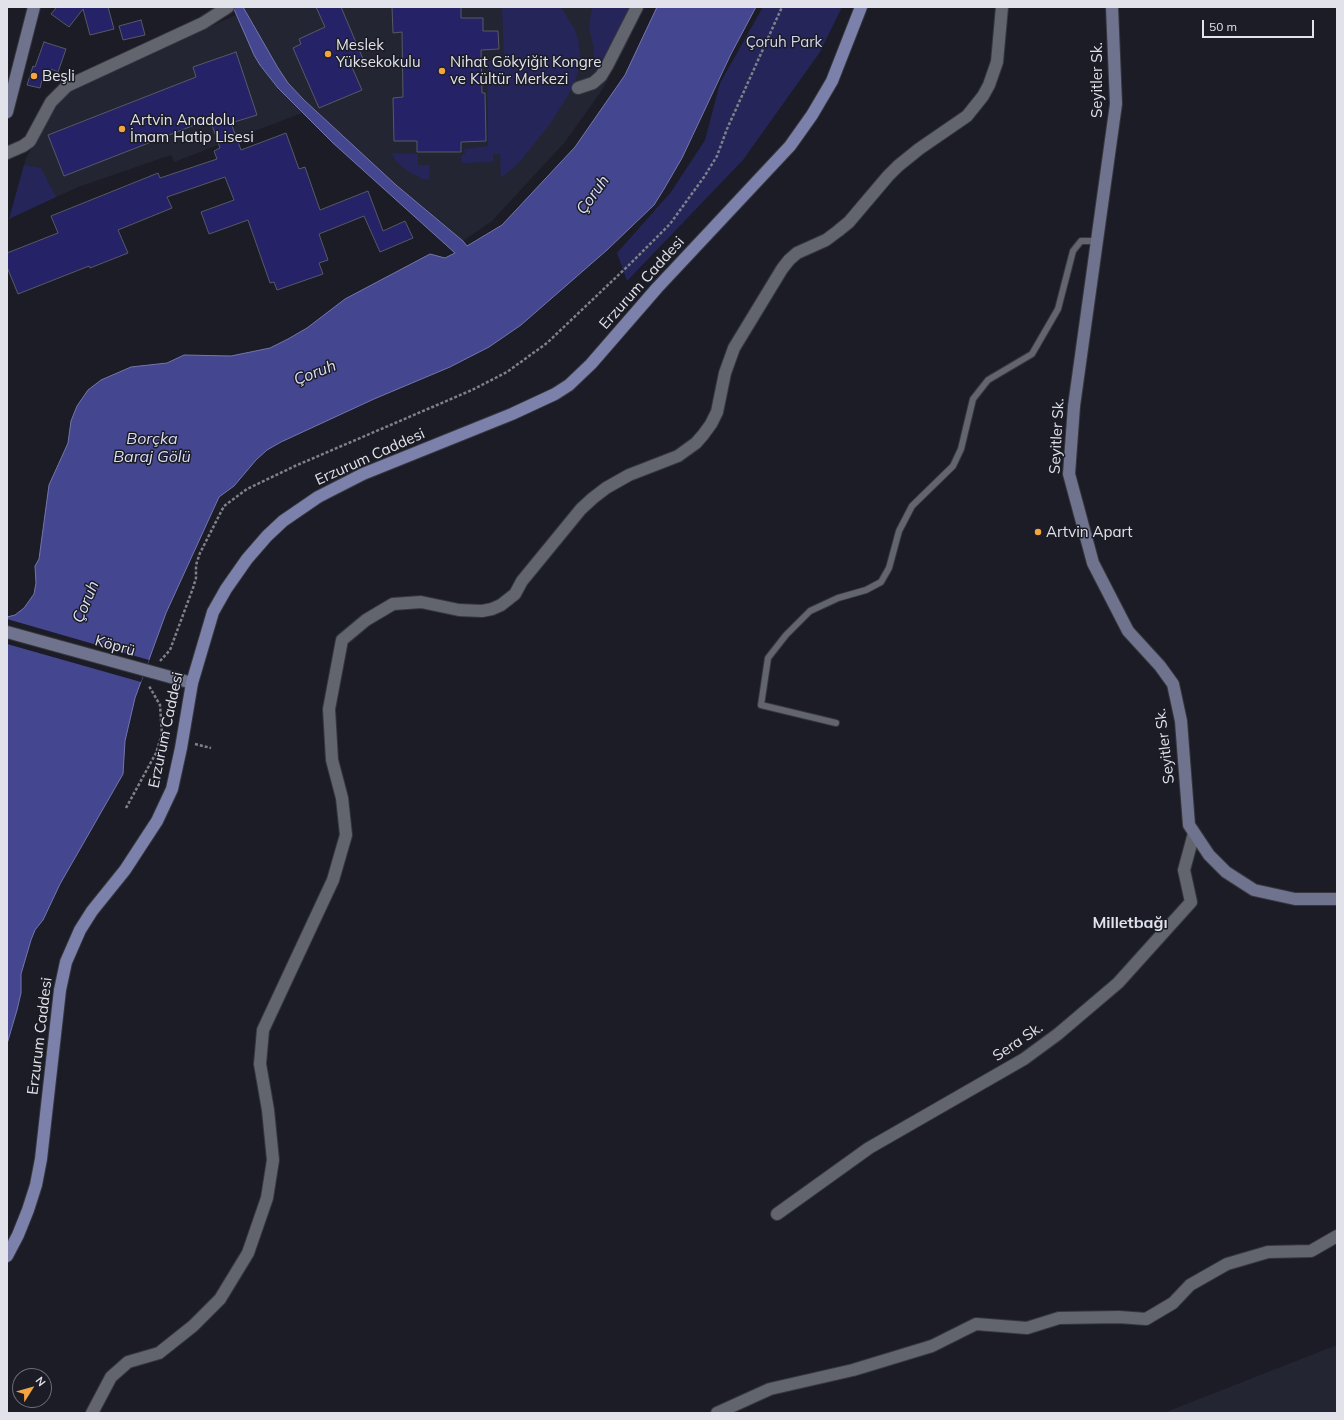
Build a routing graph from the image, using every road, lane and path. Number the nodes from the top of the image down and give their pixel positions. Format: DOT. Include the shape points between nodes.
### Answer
graph roads {
  1 [pos="34,7"];
  2 [pos="228,7"];
  3 [pos="637,7"];
  4 [pos="782,7"];
  5 [pos="861,7"];
  6 [pos="1002,7"];
  7 [pos="1112,7"];
  8 [pos="578,88"];
  9 [pos="7,112"];
  10 [pos="7,153"];
  11 [pos="1097,241"];
  12 [pos="7,632"];
  13 [pos="156,662"];
  14 [pos="192,683"];
  15 [pos="149,685"];
  16 [pos="836,723"];
  17 [pos="126,808"];
  18 [pos="1194,833"];
  19 [pos="1337,899"];
  20 [pos="776,1214"];
  21 [pos="1337,1236"];
  22 [pos="7,1256"];
  23 [pos="92,1413"];
  24 [pos="717,1413"];
  1 -- 9 [label="street"];
  2 -- 10 [label="street" via="203,23 67,86 51,102 30,141"];
  3 -- 8 [label="street" via="601,76 593,83"];
  4 -- 13 [label="path" via="717,156 670,224 547,343 507,372 472,390 295,466 247,489 224,506 200,553 193,588 170,650"];
  5 -- 14 [label="main road, Erzurum Caddesi" via="832,81 790,146 657,288 591,364 569,385 555,394 363,474 318,497 283,521 247,558 213,612"];
  6 -- 23 [label="street" via="997,62 989,85 979,102 966,116 898,166 849,222 826,240 797,253 789,260 734,348 725,373 717,412 696,443 678,456 629,475 593,498 522,581 515,594 501,605 482,611 459,610 421,602 393,604 366,620 342,640 329,709 332,760 342,798 346,835 333,880 263,1030 260,1064 268,1110 272,1160 267,1198 248,1253 220,1299 193,1326 159,1353 128,1362 110,1377"];
  7 -- 11 [label="street, Seyitler Sk." via="1116,104"];
  11 -- 16 [label="lane" via="1081,241 1073,251 1058,309 1032,354 988,380 973,399 962,449 953,466 912,506 899,531 889,568 881,582 810,611 768,658 761,705"];
  11 -- 18 [label="street, Seyitler Sk." via="1074,406 1069,474 1093,563 1128,631 1160,666 1172,684 1181,721 1189,824"];
  12 -- 14 [label="street, Köprü"];
  14 -- 22 [label="main road, Erzurum Caddesi" via="172,789 157,821 125,870 80,930 66,962 60,990 36,1185 18,1235"];
  15 -- 17 [label="path" via="160,705 162,734 156,753"];
  18 -- 19 [label="street, Seyitler Sk." via="1209,855 1226,872 1254,890 1295,899"];
  18 -- 20 [label="street, Sera Sk." via="1184,870 1191,902 1118,983 1024,1059 869,1148"];
  21 -- 24 [label="street" via="1311,1251 1268,1252 1227,1264 1190,1285 1173,1303 1146,1319 1059,1318 1027,1328 976,1324 932,1346 853,1370 770,1390"];
}
